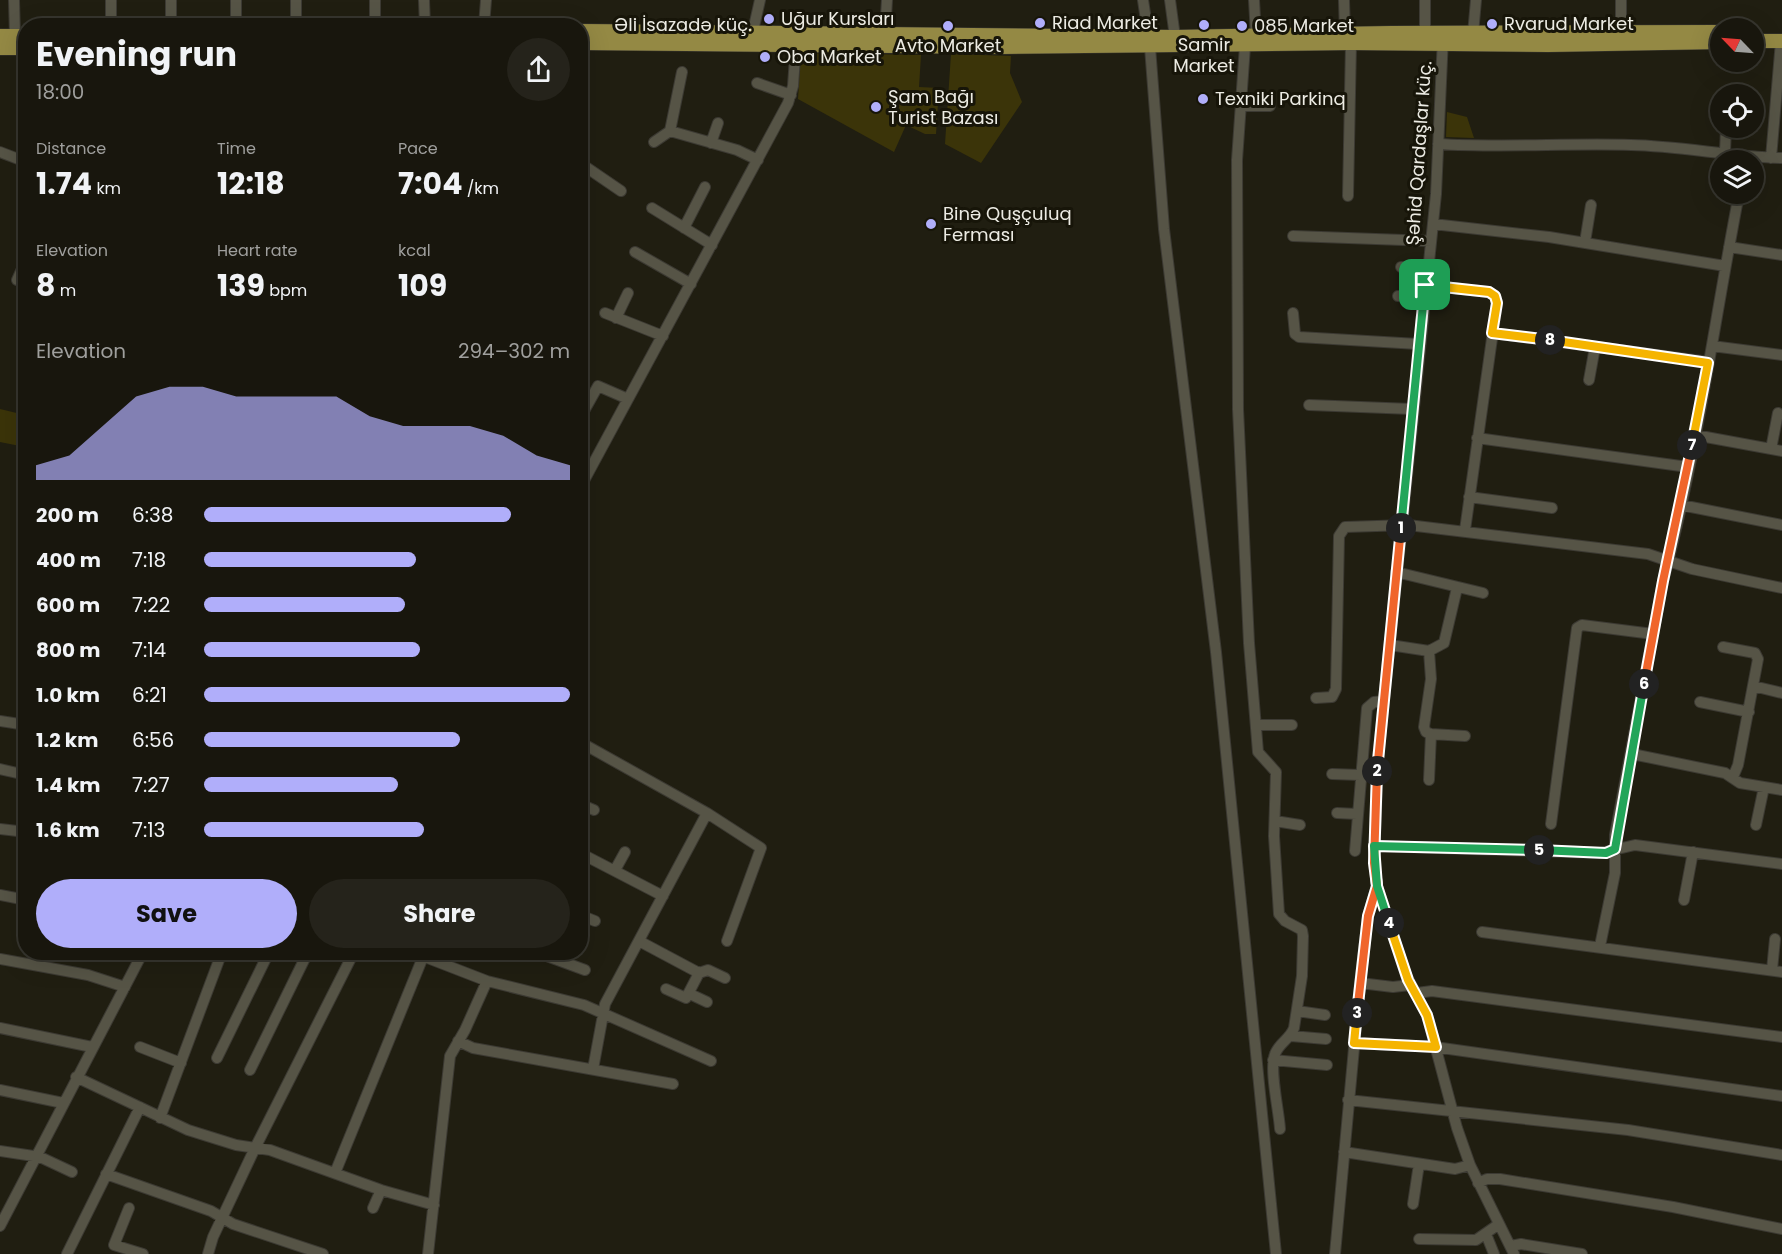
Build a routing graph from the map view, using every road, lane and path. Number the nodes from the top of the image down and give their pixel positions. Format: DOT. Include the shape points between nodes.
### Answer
graph roads {
  1 [pos="14,0"];
  2 [pos="111,0"];
  3 [pos="171,0"];
  4 [pos="236,0"];
  5 [pos="296,0"];
  6 [pos="375,0"];
  7 [pos="424,0"];
  8 [pos="486,0"];
  9 [pos="760,0"];
  10 [pos="887,0"];
  11 [pos="1143,0"];
  12 [pos="1170,0"];
  13 [pos="1254,0"];
  14 [pos="1344,0"];
  15 [pos="1425,0"];
  16 [pos="1476,0"];
  17 [pos="1621,0"];
  18 [pos="111,18"];
  19 [pos="171,18"];
  20 [pos="236,18"];
  21 [pos="296,18"];
  22 [pos="375,18"];
  23 [pos="425,18"];
  24 [pos="485,18"];
  25 [pos="18,24"];
  26 [pos="588,31"];
  27 [pos="753,31"];
  28 [pos="1710,32"];
  29 [pos="1764,33"];
  30 [pos="885,34"];
  31 [pos="1473,34"];
  32 [pos="1621,34"];
  33 [pos="1256,35"];
  34 [pos="0,36"];
  35 [pos="18,36"];
  36 [pos="1782,36"];
  37 [pos="796,38"];
  38 [pos="1348,38"];
  39 [pos="1425,38"];
  40 [pos="1443,38"];
  41 [pos="1764,39"];
  42 [pos="1149,41"];
  43 [pos="1175,42"];
  44 [pos="1710,42"];
  45 [pos="588,43"];
  46 [pos="1245,46"];
  47 [pos="0,48"];
  48 [pos="18,48"];
  49 [pos="682,72"];
  50 [pos="757,83"];
  51 [pos="791,95"];
  52 [pos="1240,106"];
  53 [pos="1270,106"];
  54 [pos="718,123"];
  55 [pos="670,131"];
  56 [pos="654,142"];
  57 [pos="711,143"];
  58 [pos="1438,144"];
  59 [pos="1710,151"];
  60 [pos="0,152"];
  61 [pos="1777,158"];
  62 [pos="18,159"];
  63 [pos="758,160"];
  64 [pos="588,168"];
  65 [pos="705,188"];
  66 [pos="621,191"];
  67 [pos="1348,195"];
  68 [pos="1737,204"];
  69 [pos="1591,205"];
  70 [pos="652,208"];
  71 [pos="1433,224"];
  72 [pos="684,228"];
  73 [pos="1293,236"];
  74 [pos="1431,241"];
  75 [pos="1585,242"];
  76 [pos="712,245"];
  77 [pos="1729,247"];
  78 [pos="636,252"];
  79 [pos="1782,255"];
  80 [pos="1725,266"];
  81 [pos="1401,267"];
  82 [pos="1427,268"];
  83 [pos="691,284"];
  84 [pos="1425,285"];
  85 [pos="628,292"];
  86 [pos="1398,296"];
  87 [pos="1424,298"];
  88 [pos="605,313"];
  89 [pos="1293,313"];
  90 [pos="616,318"];
  91 [pos="1492,333"];
  92 [pos="663,336"];
  93 [pos="1418,344"];
  94 [pos="1712,346"];
  95 [pos="1595,347"];
  96 [pos="1782,355"];
  97 [pos="1708,363"];
  98 [pos="1589,380"];
  99 [pos="628,399"];
  100 [pos="588,403"];
  101 [pos="1309,405"];
  102 [pos="1412,410"];
  103 [pos="1778,413"];
  104 [pos="1695,435"];
  105 [pos="1477,438"];
  106 [pos="1777,450"];
  107 [pos="1688,467"];
  108 [pos="588,473"];
  109 [pos="1469,497"];
  110 [pos="1681,504"];
  111 [pos="1552,508"];
  112 [pos="1401,525"];
  113 [pos="1782,525"];
  114 [pos="1465,530"];
  115 [pos="1669,560"];
  116 [pos="1396,572"];
  117 [pos="1457,588"];
  118 [pos="1782,588"];
  119 [pos="1483,592"];
  120 [pos="1653,634"];
  121 [pos="1390,645"];
  122 [pos="1723,647"];
  123 [pos="1429,651"];
  124 [pos="1753,687"];
  125 [pos="1782,693"];
  126 [pos="1316,698"];
  127 [pos="1384,701"];
  128 [pos="1700,702"];
  129 [pos="1749,712"];
  130 [pos="0,722"];
  131 [pos="18,723"];
  132 [pos="1292,725"];
  133 [pos="1256,726"];
  134 [pos="1431,734"];
  135 [pos="1465,736"];
  136 [pos="588,746"];
  137 [pos="1632,754"];
  138 [pos="0,769"];
  139 [pos="18,773"];
  140 [pos="1332,774"];
  141 [pos="1360,775"];
  142 [pos="1734,777"];
  143 [pos="1429,780"];
  144 [pos="1764,787"];
  145 [pos="1782,790"];
  146 [pos="588,807"];
  147 [pos="594,810"];
  148 [pos="707,813"];
  149 [pos="1337,813"];
  150 [pos="1357,814"];
  151 [pos="1275,821"];
  152 [pos="1551,824"];
  153 [pos="1300,825"];
  154 [pos="1756,825"];
  155 [pos="0,829"];
  156 [pos="18,831"];
  157 [pos="1374,846"];
  158 [pos="1615,849"];
  159 [pos="1354,851"];
  160 [pos="624,852"];
  161 [pos="1693,852"];
  162 [pos="588,857"];
  163 [pos="1782,864"];
  164 [pos="615,870"];
  165 [pos="1377,886"];
  166 [pos="0,895"];
  167 [pos="663,896"];
  168 [pos="18,898"];
  169 [pos="1684,900"];
  170 [pos="588,918"];
  171 [pos="595,921"];
  172 [pos="1482,932"];
  173 [pos="1775,939"];
  174 [pos="639,941"];
  175 [pos="727,941"];
  176 [pos="1600,946"];
  177 [pos="0,959"];
  178 [pos="139,960"];
  179 [pos="219,960"];
  180 [pos="265,960"];
  181 [pos="304,960"];
  182 [pos="350,960"];
  183 [pos="422,960"];
  184 [pos="431,960"];
  185 [pos="558,960"];
  186 [pos="585,970"];
  187 [pos="1777,971"];
  188 [pos="699,973"];
  189 [pos="725,978"];
  190 [pos="487,981"];
  191 [pos="1360,983"];
  192 [pos="125,987"];
  193 [pos="666,989"];
  194 [pos="1413,989"];
  195 [pos="690,994"];
  196 [pos="707,1002"];
  197 [pos="1298,1011"];
  198 [pos="603,1012"];
  199 [pos="1324,1015"];
  200 [pos="0,1028"];
  201 [pos="1291,1036"];
  202 [pos="1782,1037"];
  203 [pos="1326,1039"];
  204 [pos="458,1041"];
  205 [pos="1354,1043"];
  206 [pos="92,1047"];
  207 [pos="140,1047"];
  208 [pos="1436,1047"];
  209 [pos="218,1058"];
  210 [pos="1274,1060"];
  211 [pos="711,1061"];
  212 [pos="181,1063"];
  213 [pos="1327,1065"];
  214 [pos="593,1069"];
  215 [pos="250,1070"];
  216 [pos="76,1077"];
  217 [pos="673,1084"];
  218 [pos="0,1090"];
  219 [pos="1782,1096"];
  220 [pos="1348,1100"];
  221 [pos="63,1103"];
  222 [pos="140,1107"];
  223 [pos="1452,1110"];
  224 [pos="160,1118"];
  225 [pos="1280,1129"];
  226 [pos="255,1148"];
  227 [pos="0,1150"];
  228 [pos="1344,1152"];
  229 [pos="1782,1155"];
  230 [pos="35,1156"];
  231 [pos="1419,1164"];
  232 [pos="1470,1165"];
  233 [pos="72,1172"];
  234 [pos="335,1173"];
  235 [pos="106,1174"];
  236 [pos="1478,1183"];
  237 [pos="381,1190"];
  238 [pos="1413,1204"];
  239 [pos="434,1205"];
  240 [pos="129,1208"];
  241 [pos="373,1208"];
  242 [pos="3,1213"];
  243 [pos="222,1217"];
  244 [pos="1499,1224"];
  245 [pos="0,1226"];
  246 [pos="1782,1229"];
  247 [pos="1486,1234"];
  248 [pos="1419,1239"];
  249 [pos="1512,1250"];
  250 [pos="67,1254"];
  251 [pos="142,1254"];
  252 [pos="208,1254"];
  253 [pos="322,1254"];
  254 [pos="428,1254"];
  255 [pos="1276,1254"];
  256 [pos="1335,1254"];
  257 [pos="1494,1254"];
  258 [pos="1582,1254"];
  1 -- 25 [label="street"];
  2 -- 18 [label="street"];
  3 -- 19 [label="street"];
  4 -- 20 [label="street"];
  5 -- 21 [label="street"];
  6 -- 22 [label="street"];
  7 -- 23 [label="street"];
  8 -- 24 [label="street"];
  9 -- 27 [label="street"];
  10 -- 30 [label="street"];
  11 -- 42 [label="street"];
  12 -- 43 [label="street"];
  13 -- 33 [label="street"];
  14 -- 38 [label="street"];
  15 -- 39 [label="street"];
  16 -- 31 [label="street"];
  17 -- 32 [label="street"];
  26 -- 27 [label="main road, Əli İsazadə küç."];
  27 -- 37 [label="main road, Əli İsazadə küç."];
  28 -- 32 [label="main road, Əli İsazadə küç."];
  29 -- 36 [label="main road"];
  30 -- 37 [label="main road, Əli İsazadə küç."];
  30 -- 42 [label="main road, Əli İsazadə küç."];
  31 -- 32 [label="main road, Əli İsazadə küç."];
  31 -- 40 [label="main road, Əli İsazadə küç."];
  33 -- 38 [label="main road, Əli İsazadə küç."];
  33 -- 43 [label="main road, Əli İsazadə küç."];
  34 -- 35 [label="main road"];
  36 -- 41 [label="main road"];
  36 -- 61 [label="street"];
  37 -- 42 [label="main road, Əli İsazadə küç."];
  37 -- 45 [label="main road, Əli İsazadə küç."];
  37 -- 51 [label="street"];
  38 -- 39 [label="main road, Əli İsazadə küç."];
  38 -- 46 [label="main road, Əli İsazadə küç."];
  38 -- 67 [label="street"];
  39 -- 40 [label="main road, Əli İsazadə küç."];
  40 -- 44 [label="main road, Əli İsazadə küç." via="1548,45"];
  40 -- 58 [label="street, Şəhid Qardaşlar küç."];
  42 -- 43 [label="main road, Əli İsazadə küç."];
  42 -- 255 [label="street" via="1164,230 1216,652"];
  43 -- 46 [label="main road, Əli İsazadə küç."];
  46 -- 52 [label="street"];
  47 -- 48 [label="main road"];
  49 -- 55 [label="street"];
  50 -- 51 [label="street"];
  51 -- 63 [label="street"];
  52 -- 53 [label="street"];
  52 -- 133 [label="street" via="1238,409"];
  54 -- 57 [label="street"];
  55 -- 56 [label="street"];
  55 -- 57 [label="street"];
  57 -- 63 [label="street"];
  58 -- 59 [label="street" via="1629,145"];
  58 -- 71 [label="street, Şəhid Qardaşlar küç."];
  60 -- 62 [label="street"];
  63 -- 76 [label="street"];
  64 -- 66 [label="street"];
  65 -- 72 [label="street"];
  68 -- 77 [label="street"];
  69 -- 75 [label="street"];
  70 -- 72 [label="street"];
  71 -- 74 [label="street, Şəhid Qardaşlar küç."];
  71 -- 75 [label="street"];
  72 -- 76 [label="street"];
  73 -- 74 [label="street"];
  74 -- 82 [label="street, Şəhid Qardaşlar küç."];
  75 -- 80 [label="street"];
  76 -- 83 [label="street"];
  77 -- 79 [label="street"];
  77 -- 80 [label="street"];
  78 -- 83 [label="street"];
  80 -- 94 [label="street"];
  81 -- 82 [label="street"];
  82 -- 84 [label="street, Şəhid Qardaşlar küç."];
  83 -- 92 [label="street"];
  84 -- 87 [label="street, Şəhid Qardaşlar küç."];
  84 -- 91 [label="street" via="1492,294 1497,303"];
  85 -- 90 [label="street"];
  86 -- 87 [label="street"];
  87 -- 93 [label="street, Şəhid Qardaşlar küç."];
  88 -- 90 [label="street"];
  89 -- 93 [label="street" via="1295,334 1299,337"];
  90 -- 92 [label="street"];
  91 -- 95 [label="street"];
  91 -- 105 [label="street"];
  92 -- 99 [label="street"];
  93 -- 102 [label="street, Şəhid Qardaşlar küç."];
  94 -- 96 [label="street"];
  94 -- 97 [label="street"];
  95 -- 97 [label="street"];
  95 -- 98 [label="street"];
  97 -- 104 [label="street"];
  99 -- 100 [label="street" via="598,386"];
  99 -- 108 [label="street"];
  101 -- 102 [label="street"];
  102 -- 112 [label="street, Şəhid Qardaşlar küç."];
  103 -- 106 [label="street"];
  104 -- 106 [label="street"];
  104 -- 107 [label="street"];
  105 -- 107 [label="street"];
  105 -- 109 [label="street"];
  107 -- 110 [label="street"];
  109 -- 111 [label="street"];
  109 -- 114 [label="street"];
  110 -- 113 [label="street"];
  110 -- 115 [label="street"];
  112 -- 114 [label="street"];
  112 -- 116 [label="street, Şəhid Qardaşlar küç."];
  112 -- 126 [label="street" via="1346,527 1341,531 1336,689 1332,698"];
  114 -- 115 [label="street"];
  115 -- 118 [label="street" via="1692,569"];
  115 -- 120 [label="street"];
  116 -- 117 [label="street"];
  116 -- 121 [label="street, Şəhid Qardaşlar küç."];
  117 -- 119 [label="street"];
  117 -- 123 [label="street" via="1446,637 1440,646"];
  120 -- 137 [label="street"];
  120 -- 152 [label="street" via="1577,628"];
  121 -- 123 [label="street"];
  121 -- 127 [label="street, Şəhid Qardaşlar küç."];
  122 -- 124 [label="street" via="1758,655"];
  123 -- 134 [label="street" via="1431,679 1424,727"];
  124 -- 125 [label="street"];
  124 -- 129 [label="street"];
  127 -- 141 [label="street" via="1367,708"];
  127 -- 157 [label="street, Şəhid Qardaşlar küç."];
  128 -- 129 [label="street"];
  129 -- 142 [label="street"];
  130 -- 131 [label="street"];
  132 -- 133 [label="street"];
  133 -- 151 [label="street" via="1258,752 1276,772"];
  134 -- 135 [label="street"];
  134 -- 143 [label="street"];
  136 -- 148 [label="street"];
  137 -- 142 [label="street"];
  137 -- 158 [label="street"];
  138 -- 139 [label="street"];
  140 -- 141 [label="street"];
  141 -- 150 [label="street"];
  142 -- 144 [label="street" via="1740,783"];
  144 -- 145 [label="street"];
  144 -- 154 [label="street"];
  146 -- 147 [label="street"];
  148 -- 167 [label="street"];
  148 -- 175 [label="street" via="761,848"];
  149 -- 150 [label="street"];
  150 -- 159 [label="street"];
  151 -- 153 [label="street"];
  151 -- 197 [label="street" via="1278,914 1302,930 1303,936"];
  155 -- 156 [label="street"];
  157 -- 158 [label="street" via="1600,853"];
  157 -- 165 [label="street, Şəhid Qardaşlar küç."];
  158 -- 161 [label="street" via="1635,845"];
  158 -- 176 [label="street" via="1615,873"];
  160 -- 164 [label="street"];
  161 -- 163 [label="street"];
  161 -- 169 [label="street"];
  162 -- 164 [label="street"];
  164 -- 167 [label="street"];
  165 -- 191 [label="street" via="1369,907"];
  165 -- 194 [label="street, Şəhid Qardaşlar küç."];
  166 -- 168 [label="street"];
  167 -- 174 [label="street"];
  170 -- 171 [label="street"];
  172 -- 176 [label="street"];
  173 -- 187 [label="street"];
  174 -- 188 [label="street"];
  174 -- 198 [label="street"];
  176 -- 187 [label="street"];
  177 -- 192 [label="street" via="88,975"];
  178 -- 192 [label="street"];
  179 -- 212 [label="street"];
  180 -- 209 [label="street"];
  181 -- 215 [label="street"];
  182 -- 226 [label="street"];
  183 -- 234 [label="street"];
  184 -- 190 [label="street"];
  185 -- 186 [label="street"];
  188 -- 189 [label="street" via="704,970"];
  188 -- 195 [label="street"];
  190 -- 198 [label="street" via="560,997"];
  190 -- 204 [label="street"];
  191 -- 194 [label="street"];
  191 -- 205 [label="street"];
  192 -- 206 [label="street"];
  193 -- 195 [label="street" via="686,998"];
  194 -- 202 [label="street"];
  194 -- 208 [label="street, Şəhid Qardaşlar küç." via="1427,1015"];
  195 -- 196 [label="street"];
  197 -- 199 [label="street"];
  197 -- 201 [label="street"];
  198 -- 211 [label="street"];
  198 -- 214 [label="street"];
  200 -- 206 [label="street"];
  201 -- 203 [label="street"];
  201 -- 210 [label="street" via="1278,1048"];
  204 -- 214 [label="street" via="472,1048"];
  204 -- 239 [label="street" via="447,1068"];
  205 -- 208 [label="street"];
  205 -- 220 [label="street"];
  206 -- 216 [label="street"];
  207 -- 212 [label="street"];
  208 -- 219 [label="street"];
  208 -- 223 [label="street, Şəhid Qardaşlar küç."];
  210 -- 213 [label="street"];
  210 -- 225 [label="street"];
  212 -- 224 [label="street"];
  214 -- 217 [label="street"];
  216 -- 221 [label="street"];
  216 -- 222 [label="street"];
  218 -- 221 [label="street"];
  220 -- 223 [label="street"];
  220 -- 228 [label="street"];
  221 -- 230 [label="street"];
  222 -- 224 [label="street"];
  222 -- 235 [label="street"];
  223 -- 229 [label="street" via="1628,1130"];
  223 -- 232 [label="street, Şəhid Qardaşlar küç."];
  224 -- 226 [label="street" via="204,1136"];
  226 -- 234 [label="street"];
  226 -- 243 [label="street"];
  227 -- 230 [label="street"];
  228 -- 231 [label="street"];
  228 -- 256 [label="street"];
  230 -- 233 [label="street"];
  230 -- 242 [label="street"];
  231 -- 232 [label="street" via="1455,1169"];
  231 -- 238 [label="street"];
  232 -- 236 [label="street, Şəhid Qardaşlar küç."];
  234 -- 237 [label="street"];
  235 -- 243 [label="street"];
  235 -- 250 [label="street"];
  236 -- 244 [label="street, Şəhid Qardaşlar küç."];
  236 -- 246 [label="street" via="1492,1179 1522,1182"];
  237 -- 239 [label="street"];
  237 -- 241 [label="street"];
  239 -- 254 [label="street"];
  240 -- 251 [label="street" via="114,1245"];
  242 -- 245 [label="street"];
  243 -- 252 [label="street"];
  243 -- 253 [label="street" via="232,1224"];
  244 -- 247 [label="street"];
  244 -- 249 [label="street, Şəhid Qardaşlar küç."];
  247 -- 248 [label="street" via="1471,1241"];
  247 -- 257 [label="street"];
  249 -- 258 [label="street" via="1521,1244"];
}
